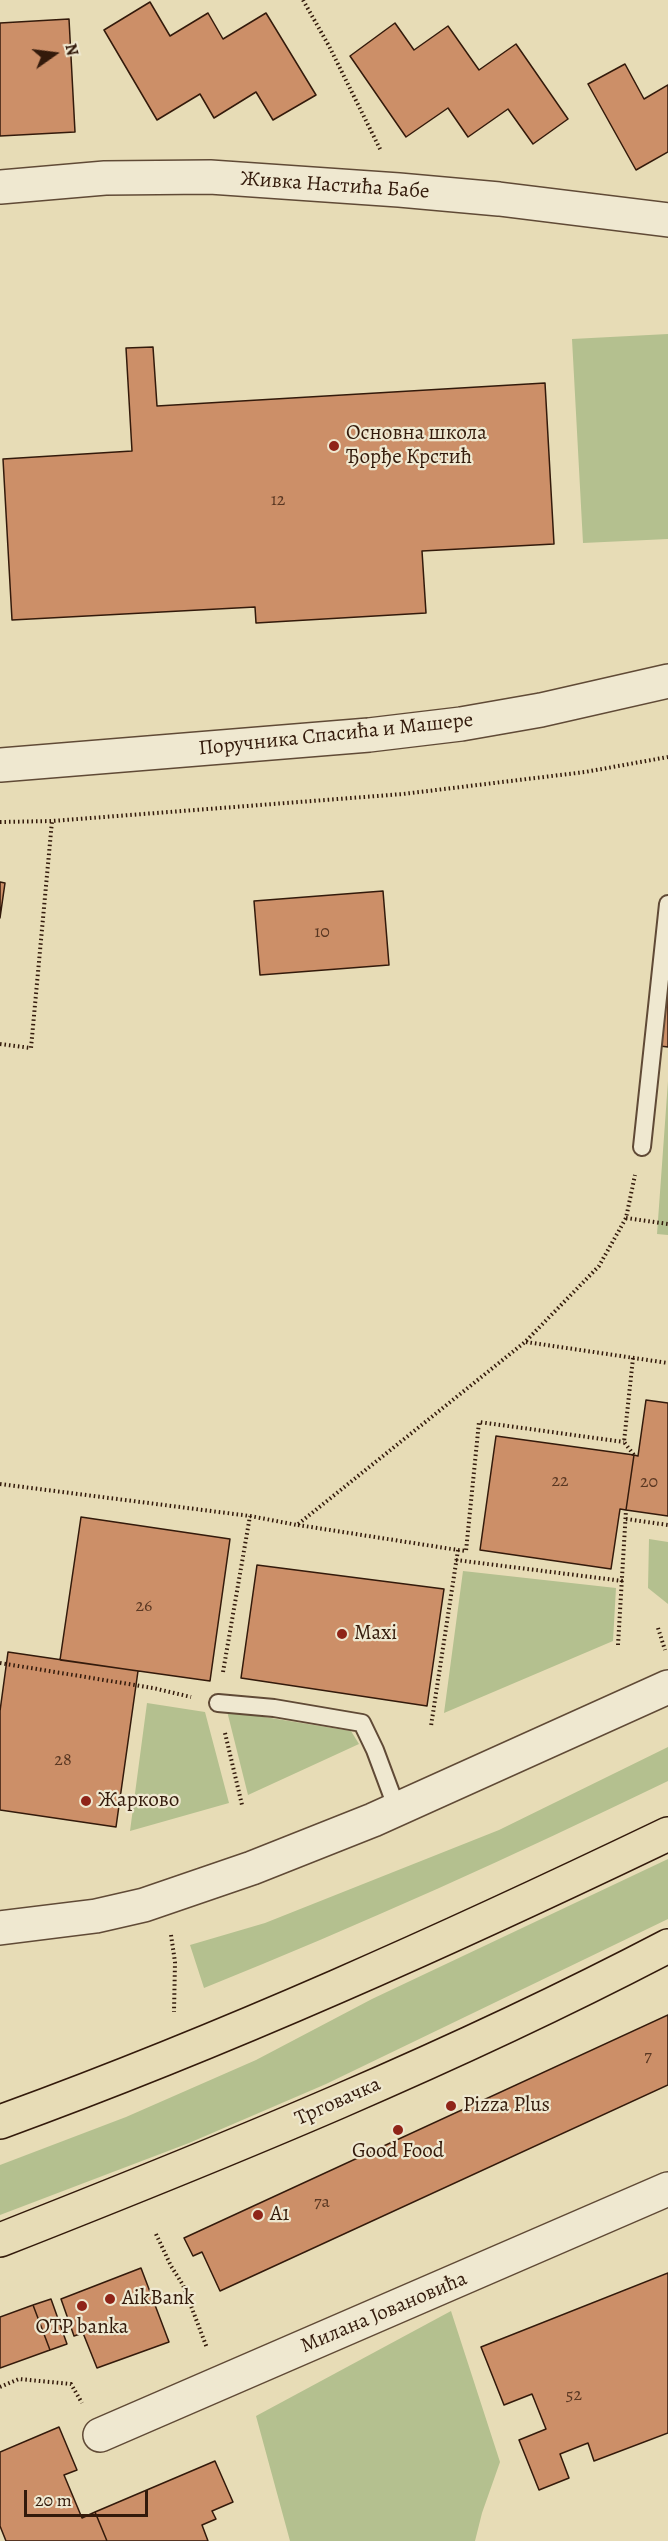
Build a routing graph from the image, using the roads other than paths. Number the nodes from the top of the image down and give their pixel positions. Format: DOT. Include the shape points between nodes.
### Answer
graph roads {
  1 [pos="0,187"];
  2 [pos="668,220"];
  3 [pos="668,681"];
  4 [pos="0,765"];
  5 [pos="668,904"];
  6 [pos="642,1146"];
  7 [pos="668,1687"];
  8 [pos="218,1703"];
  9 [pos="397,1809"];
  10 [pos="668,1834"];
  11 [pos="0,1928"];
  12 [pos="668,1946"];
  13 [pos="0,2122"];
  14 [pos="668,2189"];
  15 [pos="0,2240"];
  16 [pos="100,2435"];
  1 -- 2 [label="street, Живка Настића Бабе" via="105,178 210,177 510,200"];
  3 -- 4 [label="street, Поручника Спасића и Машере" via="461,724"];
  5 -- 6 [label="lane"];
  7 -- 9 [label="street"];
  8 -- 9 [label="lane" via="362,1723"];
  9 -- 11 [label="street" via="252,1868 165,1898 96,1916"];
  10 -- 13 [label="main road" via="462,1932 309,1999 82,2093"];
  12 -- 15 [label="main road, Трговачка" via="543,2009 354,2095"];
  14 -- 16 [label="street, Милана Јовановића"];
}
